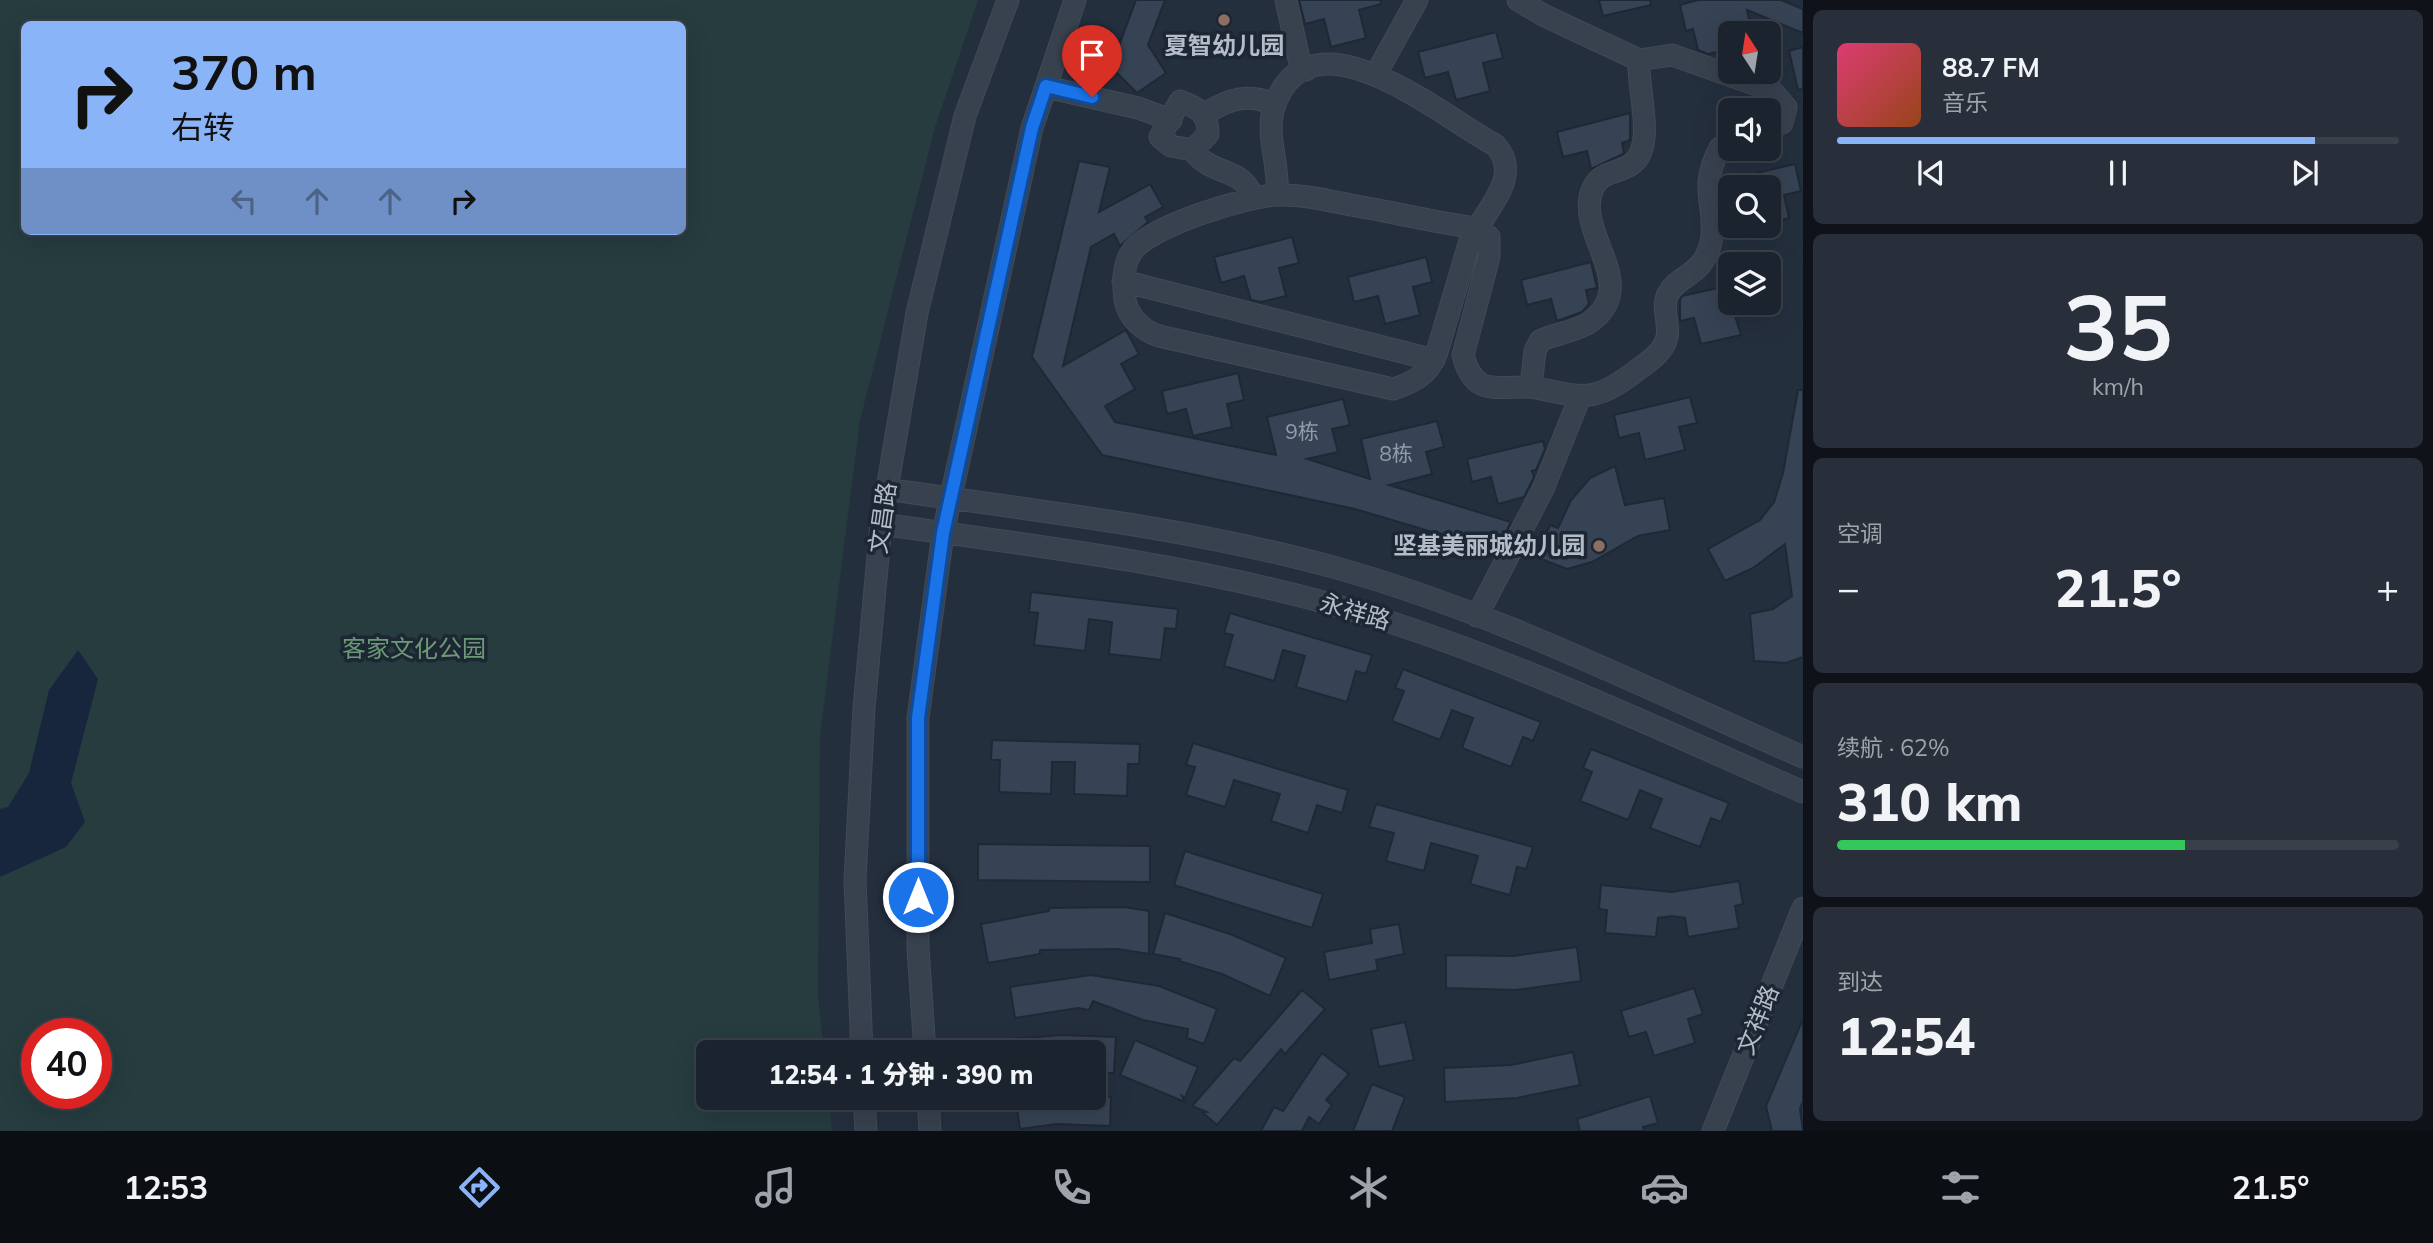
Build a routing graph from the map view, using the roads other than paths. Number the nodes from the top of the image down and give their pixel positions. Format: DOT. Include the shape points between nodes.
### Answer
graph roads {
  1 [pos="1008,0"];
  2 [pos="1075,0"];
  3 [pos="1286,0"];
  4 [pos="1418,0"];
  5 [pos="1518,0"];
  6 [pos="1639,60"];
  7 [pos="1306,70"];
  8 [pos="1376,74"];
  9 [pos="1046,86"];
  10 [pos="1778,98"];
  11 [pos="1781,101"];
  12 [pos="1275,105"];
  13 [pos="1205,114"];
  14 [pos="1171,120"];
  15 [pos="1781,123"];
  16 [pos="1193,150"];
  17 [pos="1718,153"];
  18 [pos="1277,195"];
  19 [pos="1252,198"];
  20 [pos="1476,228"];
  21 [pos="1123,281"];
  22 [pos="1434,360"];
  23 [pos="1531,387"];
  24 [pos="1580,397"];
  25 [pos="886,489"];
  26 [pos="950,498"];
  27 [pos="881,524"];
  28 [pos="943,533"];
  29 [pos="1477,616"];
  30 [pos="1803,757"];
  31 [pos="1803,792"];
  32 [pos="1803,908"];
  33 [pos="862,1040"];
  34 [pos="924,1040"];
  35 [pos="865,1110"];
  36 [pos="929,1110"];
  37 [pos="866,1131"];
  38 [pos="930,1131"];
  39 [pos="1713,1131"];
  1 -- 25 [label="street, 文昌路" via="965,116 917,313"];
  2 -- 9 [label="street"];
  3 -- 7 [label="street" via="1299,59"];
  4 -- 8 [label="street"];
  5 -- 6 [label="street"];
  6 -- 10 [label="street" via="1672,55 1771,90"];
  6 -- 23 [label="street" via="1645,144 1632,164 1604,175 1593,187 1590,201 1611,293 1588,324 1540,341"];
  7 -- 8 [label="street" via="1334,65"];
  7 -- 12 [label="street" via="1284,88"];
  8 -- 20 [label="street" via="1505,155 1508,165 1494,203"];
  9 -- 14 [label="street"];
  9 -- 26 [label="street" via="1032,128"];
  11 -- 15 [label="street" via="1786,107"];
  12 -- 13 [label="street" via="1251,97 1236,98"];
  12 -- 18 [label="street" via="1270,130 1278,168"];
  13 -- 14 [label="street" via="1180,101"];
  13 -- 16 [label="street" via="1208,134"];
  14 -- 16 [label="street" via="1160,137 1171,146"];
  16 -- 19 [label="street" via="1210,167 1241,177"];
  17 -- 24 [label="street" via="1709,177 1712,233 1698,270 1668,294 1664,346 1613,389"];
  18 -- 19 [label="street"];
  18 -- 20 [label="street"];
  19 -- 21 [label="street" via="1185,220 1147,239 1131,252"];
  20 -- 22 [label="street"];
  20 -- 23 [label="street" via="1489,237 1491,245 1463,355 1467,370 1476,383 1487,387"];
  21 -- 22 [label="street"];
  21 -- 22 [label="street" via="1132,317 1159,336 1393,389 1422,377"];
  23 -- 24 [label="street"];
  24 -- 29 [label="street" via="1543,489"];
  25 -- 26 [label="street, 永祥路"];
  25 -- 27 [label="street, 文昌路"];
  26 -- 28 [label="street"];
  26 -- 29 [label="street, 永祥路" via="1258,547 1395,586"];
  27 -- 28 [label="street, 永祥路"];
  27 -- 33 [label="street, 文昌路" via="864,708 855,880"];
  28 -- 31 [label="street, 永祥路" via="1153,562 1251,583 1387,621 1562,687"];
  28 -- 34 [label="street" via="918,718 918,948"];
  29 -- 30 [label="street, 永祥路"];
  32 -- 39 [label="street, 文祥路"];
  35 -- 37 [label="street"];
  36 -- 38 [label="street"];
}
